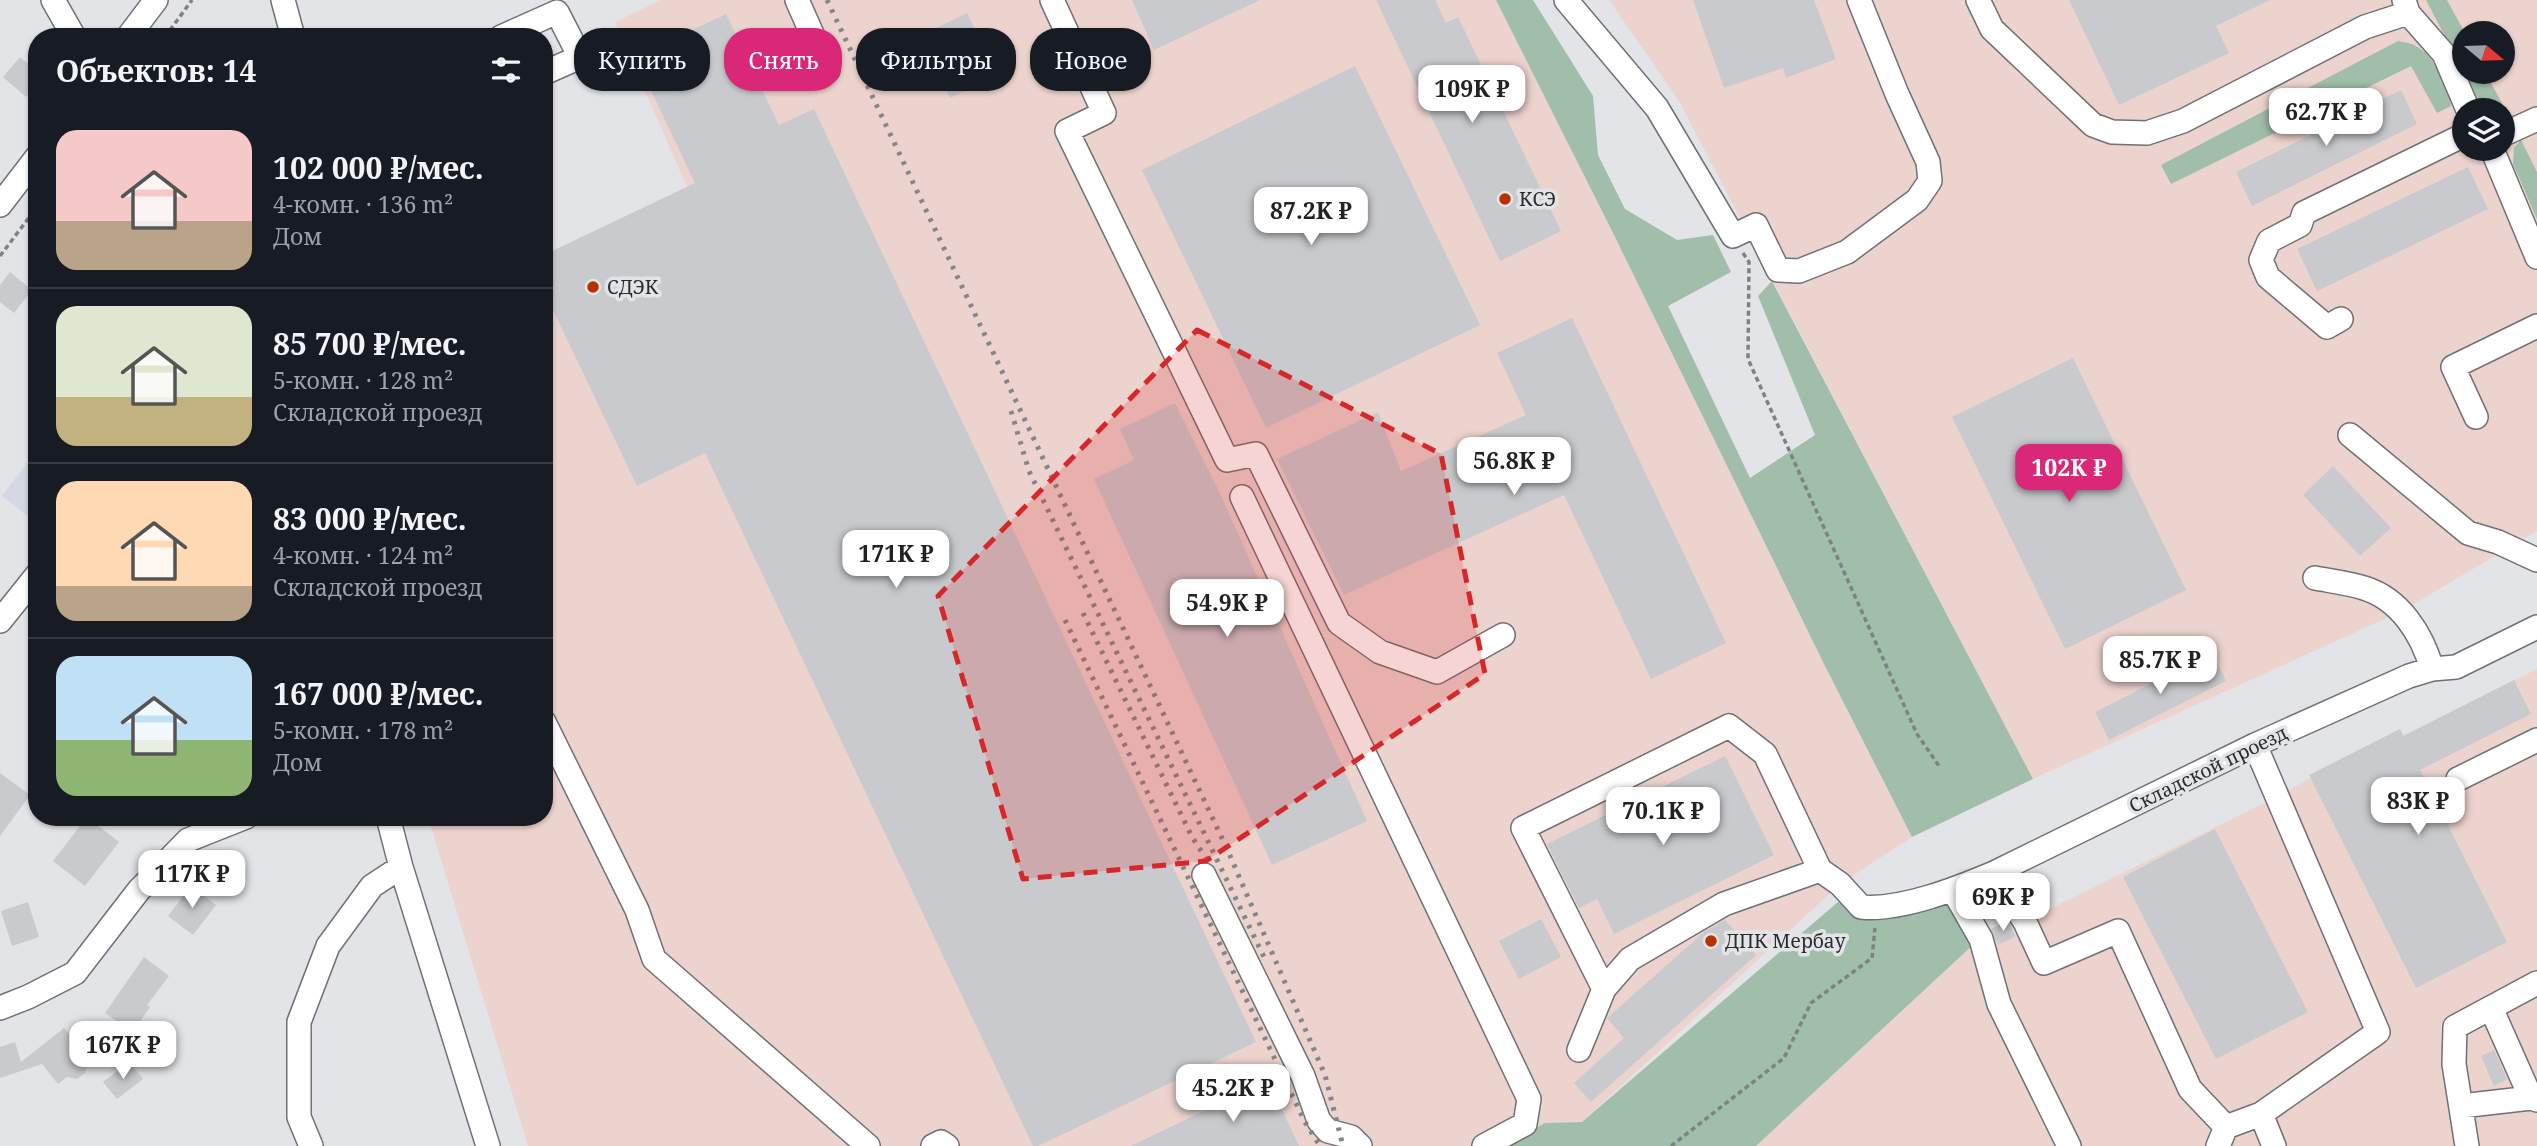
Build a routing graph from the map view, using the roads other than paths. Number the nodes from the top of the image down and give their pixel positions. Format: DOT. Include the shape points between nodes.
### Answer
graph roads {
  1 [pos="53,0"];
  2 [pos="156,0"];
  3 [pos="797,0"];
  4 [pos="1052,0"];
  5 [pos="1566,0"];
  6 [pos="1859,0"];
  7 [pos="1978,0"];
  8 [pos="287,2"];
  9 [pos="2406,7"];
  10 [pos="69,28"];
  11 [pos="135,28"];
  12 [pos="291,28"];
  13 [pos="521,28"];
  14 [pos="809,28"];
  15 [pos="553,69"];
  16 [pos="2463,98"];
  17 [pos="2537,119"];
  18 [pos="2515,129"];
  19 [pos="2452,141"];
  20 [pos="2497,161"];
  21 [pos="28,168"];
  22 [pos="0,205"];
  23 [pos="2537,257"];
  24 [pos="2341,319"];
  25 [pos="2537,326"];
  26 [pos="2476,417"];
  27 [pos="2350,435"];
  28 [pos="1242,497"];
  29 [pos="2537,560"];
  30 [pos="2315,578"];
  31 [pos="28,586"];
  32 [pos="0,621"];
  33 [pos="2535,633"];
  34 [pos="1503,635"];
  35 [pos="2432,669"];
  36 [pos="553,740"];
  37 [pos="2537,740"];
  38 [pos="2255,745"];
  39 [pos="2458,779"];
  40 [pos="223,826"];
  41 [pos="390,826"];
  42 [pos="401,867"];
  43 [pos="1820,870"];
  44 [pos="1994,873"];
  45 [pos="1204,875"];
  46 [pos="1953,890"];
  47 [pos="2537,983"];
  48 [pos="1604,989"];
  49 [pos="0,1008"];
  50 [pos="2491,1008"];
  51 [pos="1579,1050"];
  52 [pos="2534,1099"];
  53 [pos="2461,1106"];
  54 [pos="2261,1114"];
  55 [pos="2222,1137"];
  56 [pos="311,1146"];
  57 [pos="488,1146"];
  58 [pos="868,1146"];
  59 [pos="933,1146"];
  60 [pos="947,1146"];
  61 [pos="1360,1146"];
  62 [pos="1484,1146"];
  63 [pos="2068,1146"];
  64 [pos="2274,1146"];
  65 [pos="2467,1146"];
  1 -- 10 [label="street"];
  2 -- 11 [label="street"];
  3 -- 14 [label="street"];
  4 -- 34 [label="street" via="1104,113 1068,131 1227,460 1256,453 1339,623 1380,652 1437,672"];
  5 -- 6 [label="street" via="1657,108 1733,236 1756,225 1778,271 1799,271 1847,252 1917,200 1930,181 1928,162"];
  7 -- 9 [label="street" via="1992,29 2093,125 2112,132 2147,133 2183,121"];
  8 -- 12 [label="street"];
  9 -- 16 [label="street" via="2444,54"];
  13 -- 15 [label="street" via="557,12 580,57"];
  17 -- 18 [label="street"];
  19 -- 24 [label="street" via="2304,213 2300,225 2269,241 2261,260 2268,277 2327,327"];
  20 -- 23 [label="street"];
  21 -- 22 [label="street"];
  25 -- 26 [label="street" via="2453,367"];
  27 -- 29 [label="street" via="2468,533"];
  28 -- 62 [label="street" via="1530,1099 1525,1124"];
  30 -- 35 [label="street" via="2366,588 2402,611 2426,647"];
  31 -- 32 [label="street"];
  33 -- 35 [label="street, Складской проезд" via="2456,667"];
  35 -- 38 [label="street, Складской проезд"];
  36 -- 58 [label="street" via="654,958"];
  37 -- 39 [label="street"];
  38 -- 44 [label="street, Складской проезд"];
  38 -- 54 [label="street" via="2378,1032"];
  40 -- 49 [label="street" via="188,840 139,890 75,973"];
  41 -- 42 [label="street"];
  42 -- 56 [label="street" via="372,886 328,946 299,1022 299,1117"];
  42 -- 57 [label="street"];
  43 -- 46 [label="street, Складской проезд" via="1861,907 1877,909"];
  43 -- 48 [label="street" via="1724,905 1630,959"];
  43 -- 48 [label="street" via="1765,754 1729,726 1523,828"];
  44 -- 46 [label="street, Складской проезд"];
  44 -- 55 [label="street" via="2044,963 2118,930 2190,1089"];
  45 -- 61 [label="street" via="1303,1076 1319,1121 1328,1131 1351,1137"];
  46 -- 63 [label="street" via="1981,939 1999,1004"];
  47 -- 50 [label="street"];
  48 -- 51 [label="street"];
  50 -- 52 [label="street"];
  50 -- 53 [label="street" via="2455,1027 2454,1064"];
  52 -- 53 [label="street"];
  53 -- 65 [label="street"];
  54 -- 55 [label="street"];
  54 -- 64 [label="street"];
  59 -- 60 [label="street" via="941,1142"];
}
